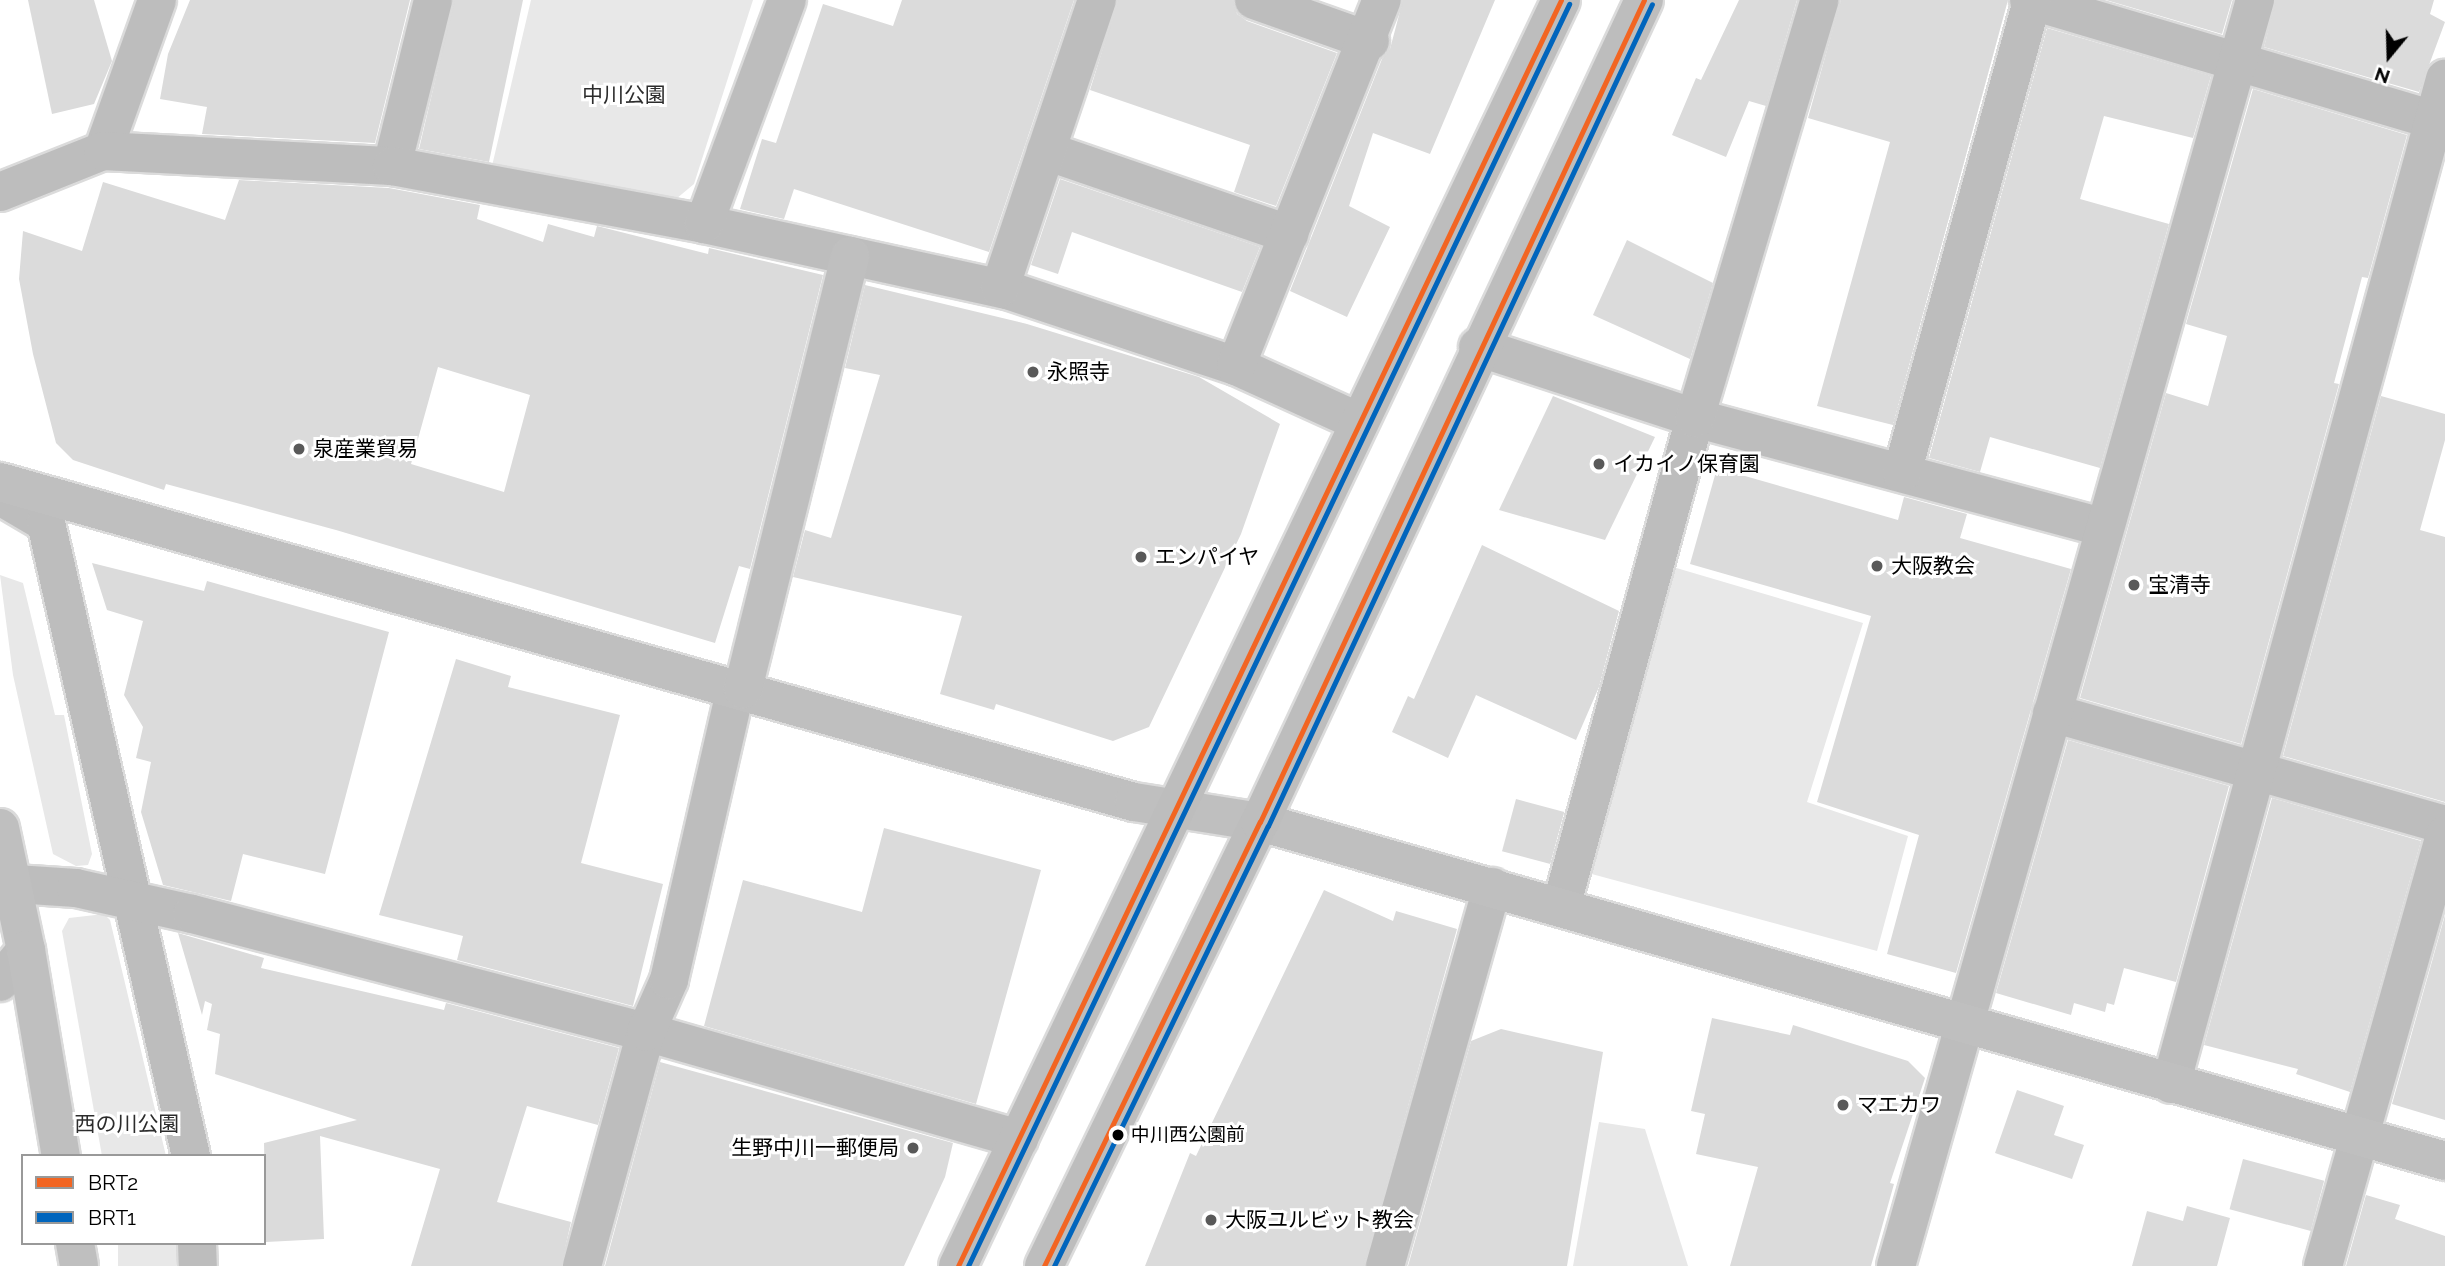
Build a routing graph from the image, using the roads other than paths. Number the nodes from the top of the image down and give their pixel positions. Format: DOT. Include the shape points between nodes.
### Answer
graph roads {
  1 [pos="157,0"];
  2 [pos="433,0"];
  3 [pos="787,0"];
  4 [pos="1097,0"];
  5 [pos="1254,0"];
  6 [pos="1382,0"];
  7 [pos="1560,0"];
  8 [pos="1644,0"];
  9 [pos="1820,0"];
  10 [pos="2031,0"];
  11 [pos="2255,0"];
  12 [pos="1370,40"];
  13 [pos="2238,63"];
  14 [pos="2445,79"];
  15 [pos="2439,121"];
  16 [pos="1046,150"];
  17 [pos="103,151"];
  18 [pos="392,166"];
  19 [pos="0,192"];
  20 [pos="704,224"];
  21 [pos="1289,234"];
  22 [pos="850,256"];
  23 [pos="1000,288"];
  24 [pos="1478,348"];
  25 [pos="1236,366"];
  26 [pos="1695,418"];
  27 [pos="1357,421"];
  28 [pos="1902,474"];
  29 [pos="0,482"];
  30 [pos="0,496"];
  31 [pos="2105,528"];
  32 [pos="739,688"];
  33 [pos="2052,713"];
  34 [pos="2253,771"];
  35 [pos="1173,808"];
  36 [pos="1260,822"];
  37 [pos="2445,825"];
  38 [pos="0,828"];
  39 [pos="2445,835"];
  40 [pos="6,883"];
  41 [pos="1492,887"];
  42 [pos="132,901"];
  43 [pos="1561,906"];
  44 [pos="26,950"];
  45 [pos="0,982"];
  46 [pos="1965,1023"];
  47 [pos="646,1032"];
  48 [pos="2171,1084"];
  49 [pos="2359,1137"];
  50 [pos="1019,1139"];
  51 [pos="61,1154"];
  52 [pos="191,1154"];
  53 [pos="2445,1161"];
  54 [pos="75,1245"];
  55 [pos="197,1245"];
  56 [pos="79,1266"];
  57 [pos="198,1266"];
  58 [pos="582,1266"];
  59 [pos="958,1266"];
  60 [pos="1044,1266"];
  61 [pos="1385,1266"];
  62 [pos="1896,1266"];
  63 [pos="2323,1266"];
  1 -- 17 [label="street"];
  2 -- 18 [label="street"];
  3 -- 20 [label="street"];
  4 -- 16 [label="street"];
  5 -- 12 [label="street"];
  6 -- 12 [label="street"];
  7 -- 27 [label="street"];
  8 -- 24 [label="street"];
  9 -- 26 [label="street"];
  10 -- 13 [label="street"];
  10 -- 28 [label="street"];
  11 -- 13 [label="street"];
  12 -- 21 [label="street"];
  13 -- 15 [label="street"];
  13 -- 31 [label="street"];
  14 -- 15 [label="street"];
  15 -- 34 [label="street"];
  16 -- 21 [label="street"];
  16 -- 23 [label="street"];
  17 -- 18 [label="street"];
  17 -- 19 [label="street"];
  18 -- 20 [label="street"];
  20 -- 22 [label="street"];
  21 -- 25 [label="street"];
  22 -- 23 [label="street"];
  22 -- 32 [label="street"];
  23 -- 25 [label="street"];
  24 -- 26 [label="street"];
  24 -- 36 [label="street"];
  25 -- 27 [label="street"];
  26 -- 28 [label="street"];
  26 -- 43 [label="street"];
  27 -- 35 [label="street"];
  28 -- 31 [label="street"];
  29 -- 32 [label="street"];
  30 -- 42 [label="street" via="46,523"];
  31 -- 33 [label="street"];
  32 -- 35 [label="street" via="1134,802"];
  32 -- 47 [label="street" via="669,980"];
  33 -- 34 [label="street"];
  33 -- 46 [label="street"];
  34 -- 37 [label="street"];
  34 -- 48 [label="street"];
  35 -- 36 [label="street"];
  35 -- 50 [label="street"];
  36 -- 41 [label="street"];
  36 -- 60 [label="street"];
  38 -- 40 [label="street"];
  39 -- 49 [label="street"];
  40 -- 42 [label="street" via="76,888"];
  40 -- 44 [label="street"];
  41 -- 43 [label="street"];
  41 -- 61 [label="street"];
  42 -- 47 [label="street"];
  42 -- 52 [label="street"];
  43 -- 46 [label="street"];
  44 -- 45 [label="street"];
  44 -- 51 [label="street"];
  46 -- 48 [label="street"];
  46 -- 62 [label="street"];
  47 -- 50 [label="street"];
  47 -- 58 [label="street"];
  48 -- 49 [label="street"];
  49 -- 53 [label="street"];
  49 -- 63 [label="street"];
  50 -- 59 [label="street"];
  54 -- 56 [label="street"];
  55 -- 57 [label="street"];
}
